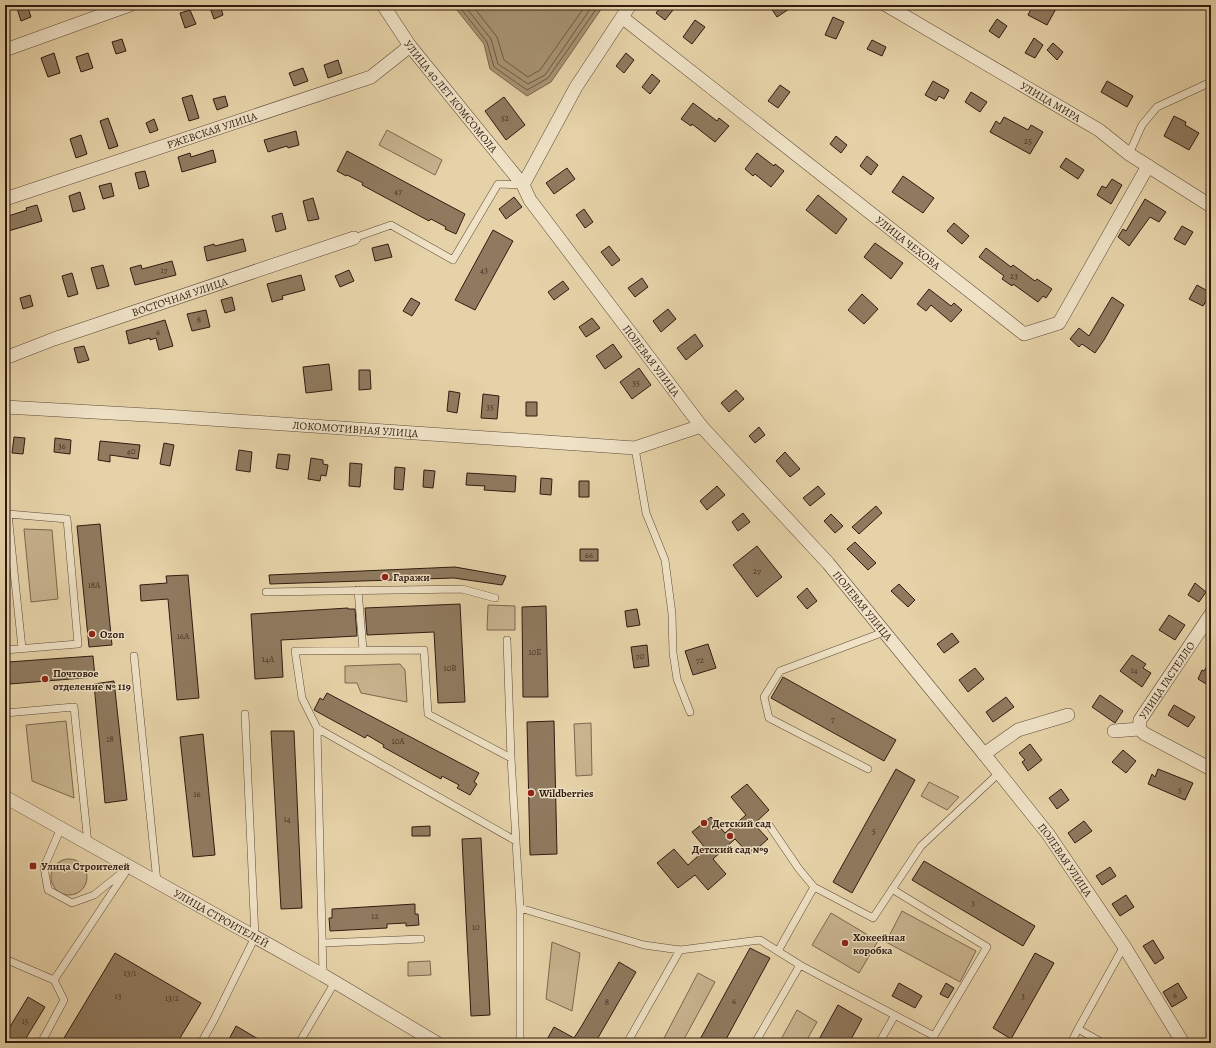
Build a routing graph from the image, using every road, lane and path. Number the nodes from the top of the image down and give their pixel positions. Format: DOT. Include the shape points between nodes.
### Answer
graph roads {
  1 [pos="130,5"];
  2 [pos="383,5"];
  3 [pos="630,5"];
  4 [pos="886,5"];
  5 [pos="623,18"];
  6 [pos="410,46"];
  7 [pos="5,50"];
  8 [pos="1211,82"];
  9 [pos="1129,154"];
  10 [pos="1148,166"];
  11 [pos="523,184"];
  12 [pos="5,199"];
  13 [pos="1211,206"];
  14 [pos="354,238"];
  15 [pos="5,358"];
  16 [pos="5,407"];
  17 [pos="701,426"];
  18 [pos="635,448"];
  19 [pos="7,513"];
  20 [pos="358,590"];
  21 [pos="266,592"];
  22 [pos="495,598"];
  23 [pos="1211,614"];
  24 [pos="884,632"];
  25 [pos="507,640"];
  26 [pos="22,648"];
  27 [pos="5,650"];
  28 [pos="363,650"];
  29 [pos="134,656"];
  30 [pos="690,712"];
  31 [pos="5,713"];
  32 [pos="245,714"];
  33 [pos="1068,715"];
  34 [pos="316,728"];
  35 [pos="1139,729"];
  36 [pos="1114,731"];
  37 [pos="984,754"];
  38 [pos="511,758"];
  39 [pos="868,769"];
  40 [pos="1211,770"];
  41 [pos="999,773"];
  42 [pos="5,797"];
  43 [pos="769,825"];
  44 [pos="61,828"];
  45 [pos="516,840"];
  46 [pos="88,844"];
  47 [pos="129,867"];
  48 [pos="157,882"];
  49 [pos="814,887"];
  50 [pos="892,889"];
  51 [pos="520,908"];
  52 [pos="255,937"];
  53 [pos="421,939"];
  54 [pos="323,943"];
  55 [pos="1124,946"];
  56 [pos="680,950"];
  57 [pos="778,951"];
  58 [pos="5,959"];
  59 [pos="800,965"];
  60 [pos="329,979"];
  61 [pos="54,980"];
  62 [pos="895,1015"];
  63 [pos="1078,1029"];
  64 [pos="934,1036"];
  65 [pos="40,1043"];
  66 [pos="200,1043"];
  67 [pos="299,1043"];
  68 [pos="437,1043"];
  69 [pos="520,1043"];
  70 [pos="627,1043"];
  71 [pos="755,1043"];
  72 [pos="879,1043"];
  73 [pos="930,1043"];
  74 [pos="1071,1043"];
  75 [pos="1103,1043"];
  76 [pos="1183,1043"];
  1 -- 7 [label="street"];
  2 -- 6 [label="street, УЛИЦА 40 ЛЕТ КОМСОМОЛА"];
  3 -- 5 [label="street"];
  4 -- 9 [label="street, УЛИЦА МИРА" via="1099,130"];
  5 -- 10 [label="street, УЛИЦА ЧЕХОВА" via="1024,334 1059,323"];
  5 -- 11 [label="street" via="576,87"];
  6 -- 11 [label="street, УЛИЦА 40 ЛЕТ КОМСОМОЛА"];
  6 -- 12 [label="street, РЖЕВСКАЯ УЛИЦА" via="372,77"];
  8 -- 9 [label="lane" via="1157,107 1142,125"];
  9 -- 10 [label="street, УЛИЦА МИРА"];
  10 -- 13 [label="street, УЛИЦА МИРА"];
  11 -- 14 [label="lane" via="498,184 453,260 391,225"];
  11 -- 17 [label="street, ПОЛЕВАЯ УЛИЦА" via="530,200"];
  14 -- 15 [label="street, ВОСТОЧНАЯ УЛИЦА" via="54,338"];
  16 -- 18 [label="street, ЛОКОМОТИВНАЯ УЛИЦА"];
  17 -- 18 [label="street, ЛОКОМОТИВНАЯ УЛИЦА"];
  17 -- 24 [label="street, ПОЛЕВАЯ УЛИЦА" via="828,563"];
  18 -- 30 [label="lane" via="646,513 665,560 677,679"];
  19 -- 26 [label="lane"];
  19 -- 26 [label="lane" via="66,519 78,644"];
  20 -- 21 [label="lane"];
  20 -- 22 [label="lane" via="462,590"];
  20 -- 28 [label="lane"];
  23 -- 35 [label="street, УЛИЦА ГАСТЕЛЛО" via="1140,720"];
  24 -- 37 [label="street, ПОЛЕВАЯ УЛИЦА"];
  24 -- 39 [label="lane" via="780,672 764,697 769,718"];
  25 -- 38 [label="lane"];
  26 -- 27 [label="lane"];
  28 -- 34 [label="lane" via="295,651 302,698"];
  28 -- 38 [label="lane" via="424,650 428,714"];
  29 -- 48 [label="lane"];
  31 -- 46 [label="lane" via="74,706"];
  32 -- 52 [label="lane"];
  33 -- 37 [label="street" via="1018,730"];
  34 -- 45 [label="lane"];
  34 -- 54 [label="lane"];
  35 -- 36 [label="street"];
  35 -- 40 [label="street"];
  37 -- 41 [label="street, ПОЛЕВАЯ УЛИЦА"];
  38 -- 45 [label="lane"];
  41 -- 50 [label="lane" via="921,846"];
  41 -- 55 [label="street, ПОЛЕВАЯ УЛИЦА" via="1048,834"];
  42 -- 44 [label="street, УЛИЦА СТРОИТЕЛЕЙ"];
  43 -- 49 [label="lane"];
  44 -- 46 [label="street, УЛИЦА СТРОИТЕЛЕЙ"];
  44 -- 47 [label="lane" via="44,867 48,890 72,903 94,895"];
  45 -- 51 [label="lane"];
  46 -- 47 [label="street, УЛИЦА СТРОИТЕЛЕЙ"];
  47 -- 48 [label="street, УЛИЦА СТРОИТЕЛЕЙ"];
  47 -- 61 [label="lane"];
  48 -- 52 [label="street, УЛИЦА СТРОИТЕЛЕЙ"];
  49 -- 50 [label="lane" via="873,918"];
  49 -- 57 [label="lane"];
  50 -- 64 [label="lane" via="987,947"];
  51 -- 56 [label="lane" via="644,945"];
  51 -- 69 [label="lane"];
  52 -- 60 [label="street, УЛИЦА СТРОИТЕЛЕЙ"];
  52 -- 66 [label="lane"];
  53 -- 54 [label="lane"];
  54 -- 60 [label="lane"];
  55 -- 63 [label="lane"];
  55 -- 76 [label="street, ПОЛЕВАЯ УЛИЦА"];
  56 -- 57 [label="lane" via="760,940"];
  56 -- 70 [label="lane"];
  57 -- 59 [label="lane"];
  58 -- 61 [label="lane"];
  59 -- 62 [label="lane"];
  59 -- 71 [label="lane"];
  60 -- 67 [label="lane"];
  60 -- 68 [label="street, УЛИЦА СТРОИТЕЛЕЙ"];
  61 -- 65 [label="lane" via="64,1000"];
  62 -- 64 [label="lane"];
  62 -- 72 [label="lane"];
  63 -- 74 [label="lane"];
  63 -- 75 [label="lane"];
  64 -- 73 [label="lane"];
}
